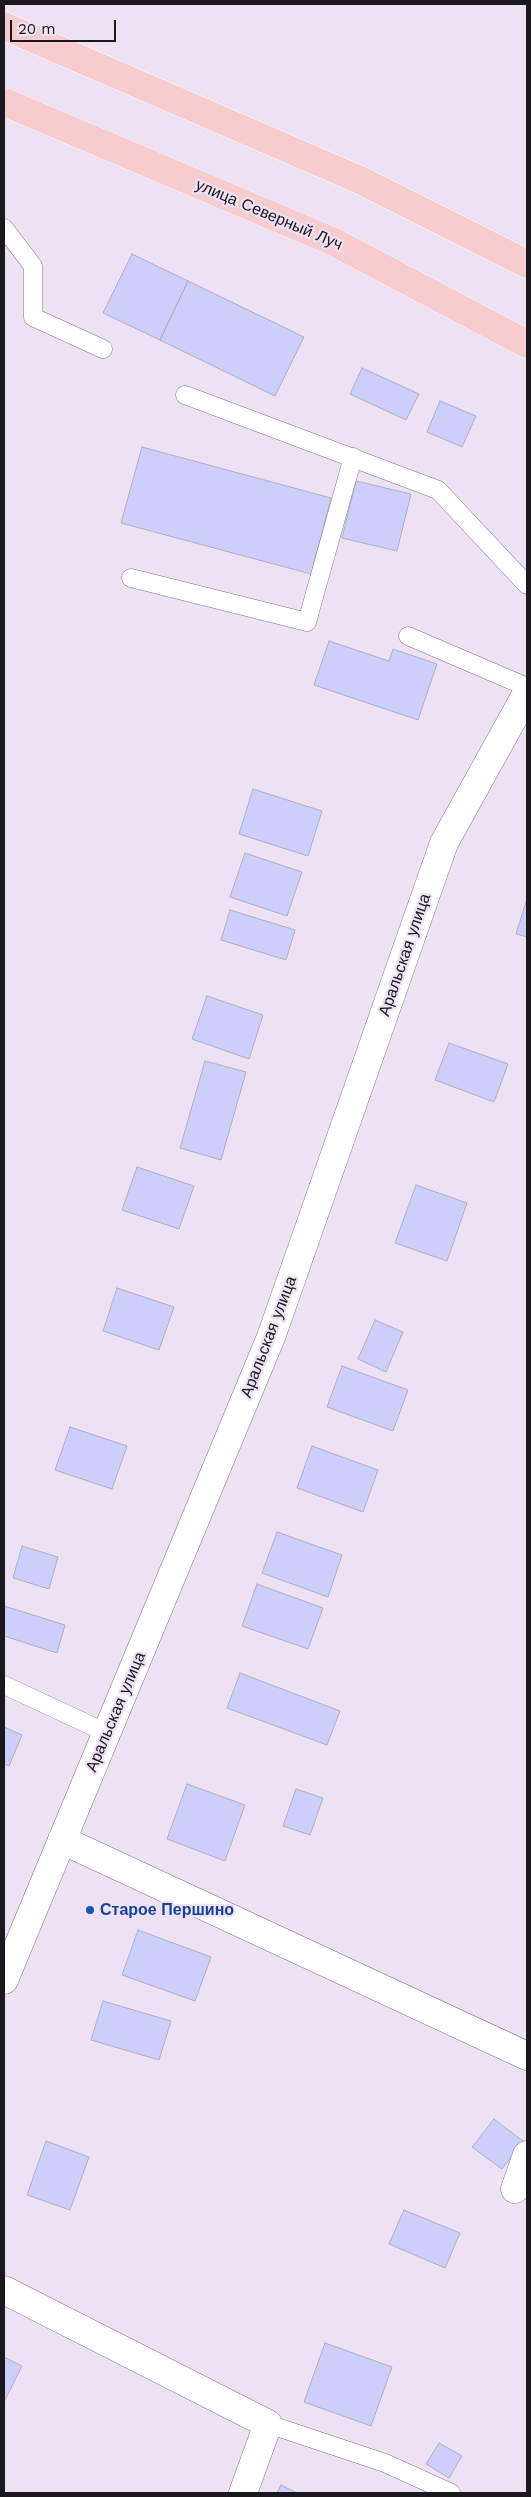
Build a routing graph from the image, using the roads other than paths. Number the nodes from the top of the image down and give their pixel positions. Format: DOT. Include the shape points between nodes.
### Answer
graph roads {
  1 [pos="4,26"];
  2 [pos="4,102"];
  3 [pos="4,228"];
  4 [pos="527,264"];
  5 [pos="527,344"];
  6 [pos="103,349"];
  7 [pos="185,395"];
  8 [pos="353,457"];
  9 [pos="131,578"];
  10 [pos="527,586"];
  11 [pos="408,636"];
  12 [pos="527,688"];
  13 [pos="527,693"];
  14 [pos="4,1686"];
  15 [pos="107,1733"];
  16 [pos="62,1840"];
  17 [pos="4,1980"];
  18 [pos="527,2056"];
  19 [pos="527,2155"];
  20 [pos="515,2189"];
  21 [pos="4,2290"];
  22 [pos="268,2424"];
  23 [pos="243,2493"];
  24 [pos="450,2493"];
  1 -- 4 [label="main road" via="360,180"];
  2 -- 5 [label="main road, улица Северный Луч" via="334,242"];
  3 -- 6 [label="lane" via="33,266 33,317"];
  7 -- 8 [label="lane"];
  8 -- 9 [label="lane" via="307,622"];
  8 -- 10 [label="lane" via="438,490"];
  11 -- 12 [label="lane"];
  13 -- 15 [label="street, Аральская улица" via="444,843 271,1337"];
  14 -- 15 [label="lane"];
  15 -- 16 [label="street, Аральская улица"];
  16 -- 17 [label="street, Аральская улица"];
  16 -- 18 [label="street"];
  19 -- 20 [label="street"];
  21 -- 22 [label="street"];
  22 -- 23 [label="street"];
  22 -- 24 [label="lane" via="385,2463"];
}
